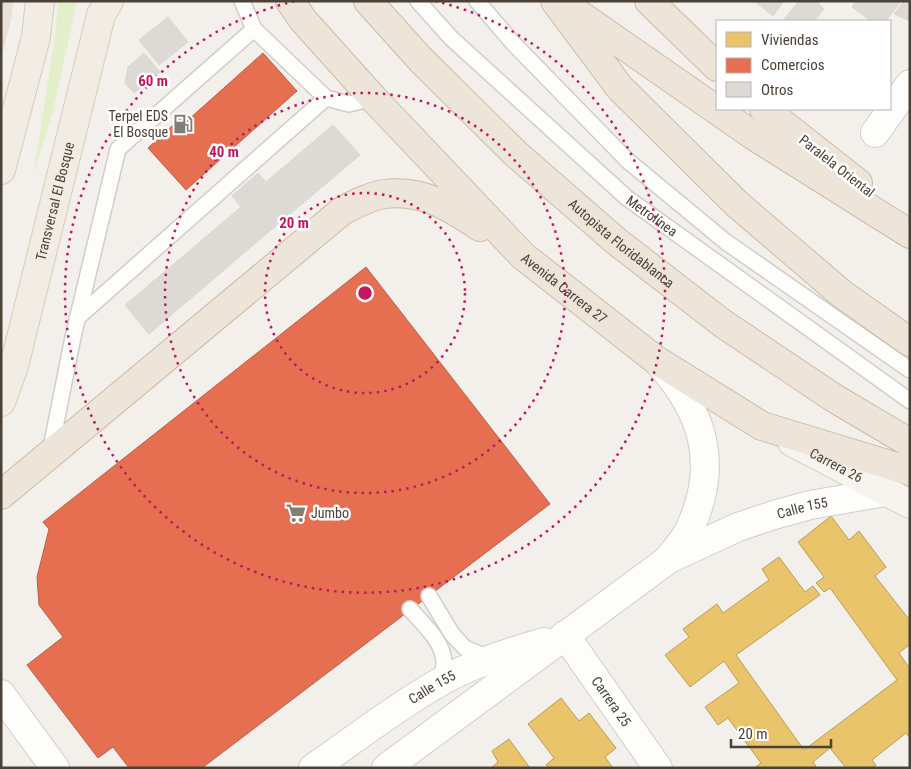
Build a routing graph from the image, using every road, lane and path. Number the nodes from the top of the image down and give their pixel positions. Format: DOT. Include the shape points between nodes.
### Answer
graph roads {
  1 [pos="40,1"];
  2 [pos="109,1"];
  3 [pos="242,1"];
  4 [pos="290,1"];
  5 [pos="368,1"];
  6 [pos="418,1"];
  7 [pos="476,1"];
  8 [pos="554,1"];
  9 [pos="560,1"];
  10 [pos="649,1"];
  11 [pos="254,29"];
  12 [pos="716,66"];
  13 [pos="910,84"];
  14 [pos="326,98"];
  15 [pos="372,98"];
  16 [pos="716,110"];
  17 [pos="717,110"];
  18 [pos="765,110"];
  19 [pos="875,133"];
  20 [pos="1,170"];
  21 [pos="910,224"];
  22 [pos="910,234"];
  23 [pos="523,256"];
  24 [pos="77,318"];
  25 [pos="910,342"];
  26 [pos="656,360"];
  27 [pos="910,370"];
  28 [pos="910,401"];
  29 [pos="1,402"];
  30 [pos="762,426"];
  31 [pos="910,442"];
  32 [pos="50,454"];
  33 [pos="910,471"];
  34 [pos="885,492"];
  35 [pos="1,495"];
  36 [pos="910,504"];
  37 [pos="669,559"];
  38 [pos="429,596"];
  39 [pos="410,610"];
  40 [pos="565,635"];
  41 [pos="490,658"];
  42 [pos="441,681"];
  43 [pos="1,694"];
  44 [pos="55,768"];
  45 [pos="313,768"];
  46 [pos="386,768"];
  47 [pos="658,768"];
  1 -- 20 [label="main road" via="36,37"];
  2 -- 29 [label="main road, Transversal El Bosque" via="101,15 14,366"];
  3 -- 11 [label="lane"];
  4 -- 15 [label="highway, Avenida Carrera 27"];
  5 -- 31 [label="highway, Autopista Floridablanca" via="420,59 508,147 616,241 722,323 834,398"];
  6 -- 28 [label="lane, Metrolínea" via="452,38 627,198"];
  7 -- 27 [label="lane, Metrolínea" via="628,161 726,242"];
  8 -- 25 [label="highway" via="620,88 737,204 842,294"];
  9 -- 16 [label="highway"];
  10 -- 12 [label="highway"];
  11 -- 14 [label="lane"];
  11 -- 24 [label="lane" via="118,149"];
  13 -- 19 [label="street"];
  14 -- 15 [label="lane" via="348,104"];
  14 -- 24 [label="lane"];
  15 -- 23 [label="highway, Avenida Carrera 27"];
  17 -- 22 [label="highway"];
  18 -- 21 [label="highway, Paralela Oriental"];
  23 -- 26 [label="highway, Avenida Carrera 27"];
  23 -- 32 [label="highway" via="449,206 413,194 384,194 364,200 342,211"];
  24 -- 32 [label="lane"];
  26 -- 30 [label="highway, Avenida Carrera 27"];
  26 -- 37 [label="street, Calle 155" via="676,382 695,415 705,452 703,490 691,528"];
  30 -- 33 [label="highway, Avenida Carrera 27"];
  30 -- 34 [label="street, Carrera 26"];
  32 -- 35 [label="highway"];
  34 -- 36 [label="street, Carrera 26"];
  34 -- 37 [label="street, Calle 155" via="774,515 738,527"];
  37 -- 40 [label="street, Calle 155"];
  38 -- 41 [label="lane" via="452,634 465,648"];
  39 -- 42 [label="lane" via="432,633 440,649 444,661"];
  40 -- 41 [label="street, Calle 155"];
  40 -- 46 [label="street, Calle 155"];
  40 -- 47 [label="street, Carrera 25"];
  41 -- 42 [label="street, Calle 155"];
  42 -- 45 [label="street, Calle 155"];
  43 -- 44 [label="street"];
}
